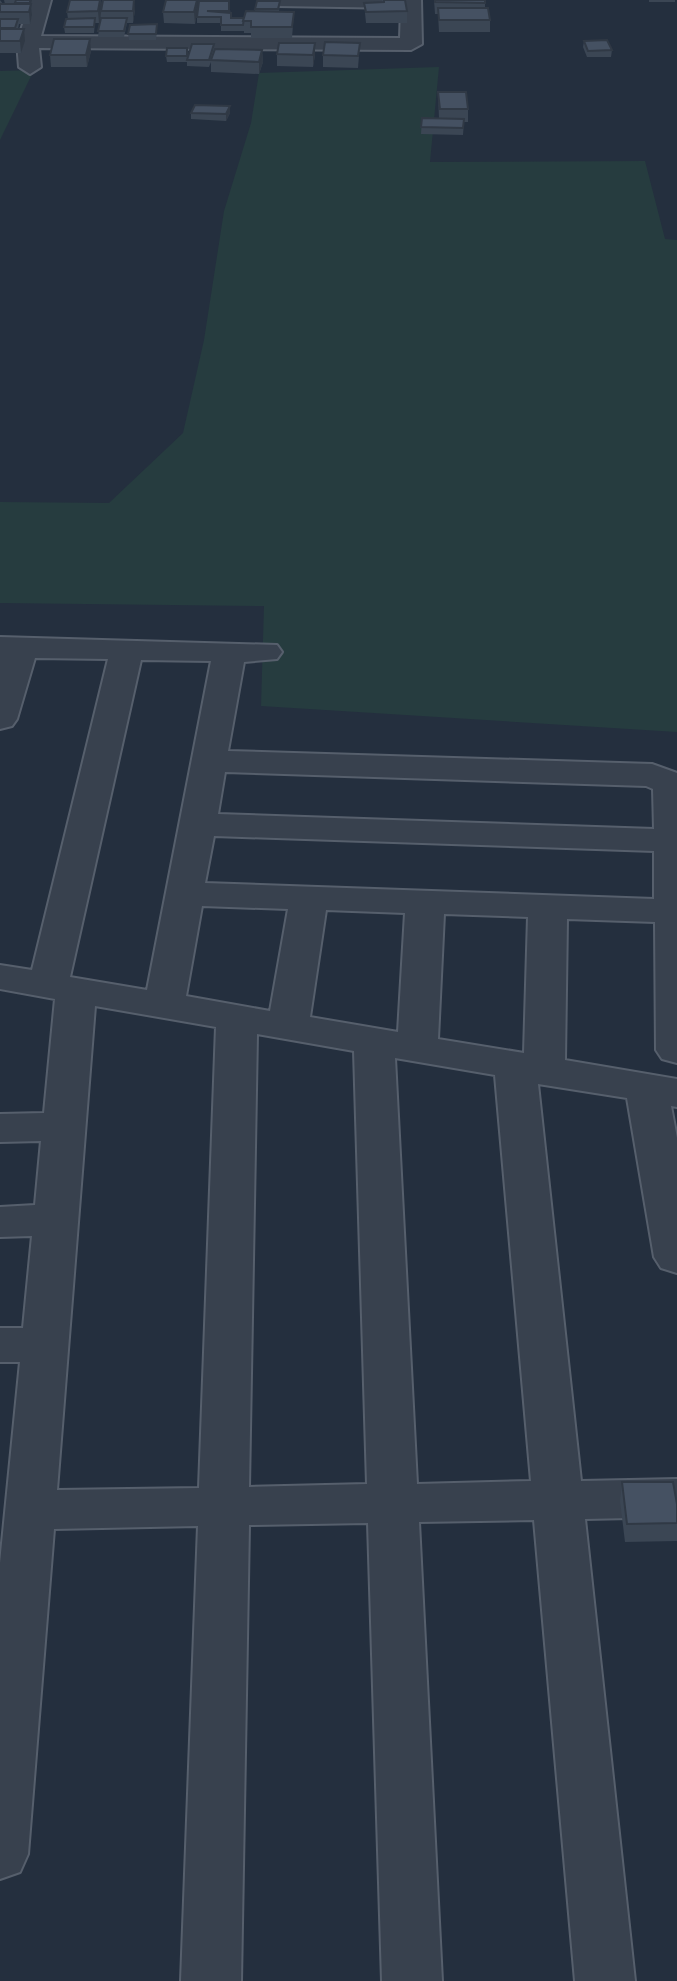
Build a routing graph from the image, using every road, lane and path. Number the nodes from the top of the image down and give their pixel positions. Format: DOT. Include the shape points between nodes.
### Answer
graph roads {
  1 [pos="41,0"];
  2 [pos="277,0"];
  3 [pos="411,1"];
  4 [pos="28,42"];
  5 [pos="30,67"];
  6 [pos="11,647"];
  7 [pos="127,649"];
  8 [pos="0,719"];
  9 [pos="209,761"];
  10 [pos="197,824"];
  11 [pos="672,841"];
  12 [pos="185,894"];
  13 [pos="309,898"];
  14 [pos="425,902"];
  15 [pos="548,907"];
  16 [pos="674,911"];
  17 [pos="0,977"];
  18 [pos="62,988"];
  19 [pos="164,1006"];
  20 [pos="237,1019"];
  21 [pos="288,1027"];
  22 [pos="395,1046"];
  23 [pos="677,1050"];
  24 [pos="529,1069"];
  25 [pos="662,1091"];
  26 [pos="64,1127"];
  27 [pos="0,1128"];
  28 [pos="56,1220"];
  29 [pos="0,1222"];
  30 [pos="677,1257"];
  31 [pos="22,1345"];
  32 [pos="677,1498"];
  33 [pos="557,1500"];
  34 [pos="392,1503"];
  35 [pos="224,1506"];
  36 [pos="30,1510"];
  37 [pos="0,1854"];
  38 [pos="211,1981"];
  39 [pos="412,1981"];
  40 [pos="605,1981"];
  1 -- 4 [label="street"];
  2 -- 3 [label="street"];
  3 -- 4 [label="street" via="411,44"];
  4 -- 5 [label="street"];
  6 -- 7 [label="street"];
  6 -- 8 [label="street"];
  7 -- 9 [label="street" via="247,652"];
  7 -- 18 [label="street"];
  9 -- 10 [label="street"];
  9 -- 11 [label="street" via="652,775 671,784"];
  10 -- 11 [label="street"];
  10 -- 12 [label="street"];
  11 -- 16 [label="street"];
  12 -- 13 [label="street"];
  12 -- 19 [label="street"];
  13 -- 14 [label="street"];
  13 -- 21 [label="street"];
  14 -- 15 [label="street"];
  14 -- 22 [label="street"];
  15 -- 16 [label="street"];
  15 -- 24 [label="street"];
  16 -- 23 [label="street"];
  17 -- 18 [label="street"];
  18 -- 19 [label="street"];
  18 -- 26 [label="street"];
  19 -- 20 [label="street"];
  20 -- 21 [label="street"];
  20 -- 35 [label="street"];
  21 -- 22 [label="street"];
  22 -- 24 [label="street"];
  22 -- 34 [label="street"];
  24 -- 25 [label="street"];
  24 -- 33 [label="street"];
  25 -- 30 [label="street"];
  26 -- 27 [label="street"];
  26 -- 28 [label="street"];
  28 -- 29 [label="street"];
  28 -- 31 [label="street"];
  31 -- 36 [label="street"];
  32 -- 33 [label="street"];
  33 -- 34 [label="street"];
  33 -- 40 [label="street"];
  34 -- 35 [label="street"];
  34 -- 39 [label="street"];
  35 -- 36 [label="street"];
  35 -- 38 [label="street"];
  36 -- 37 [label="street"];
}
